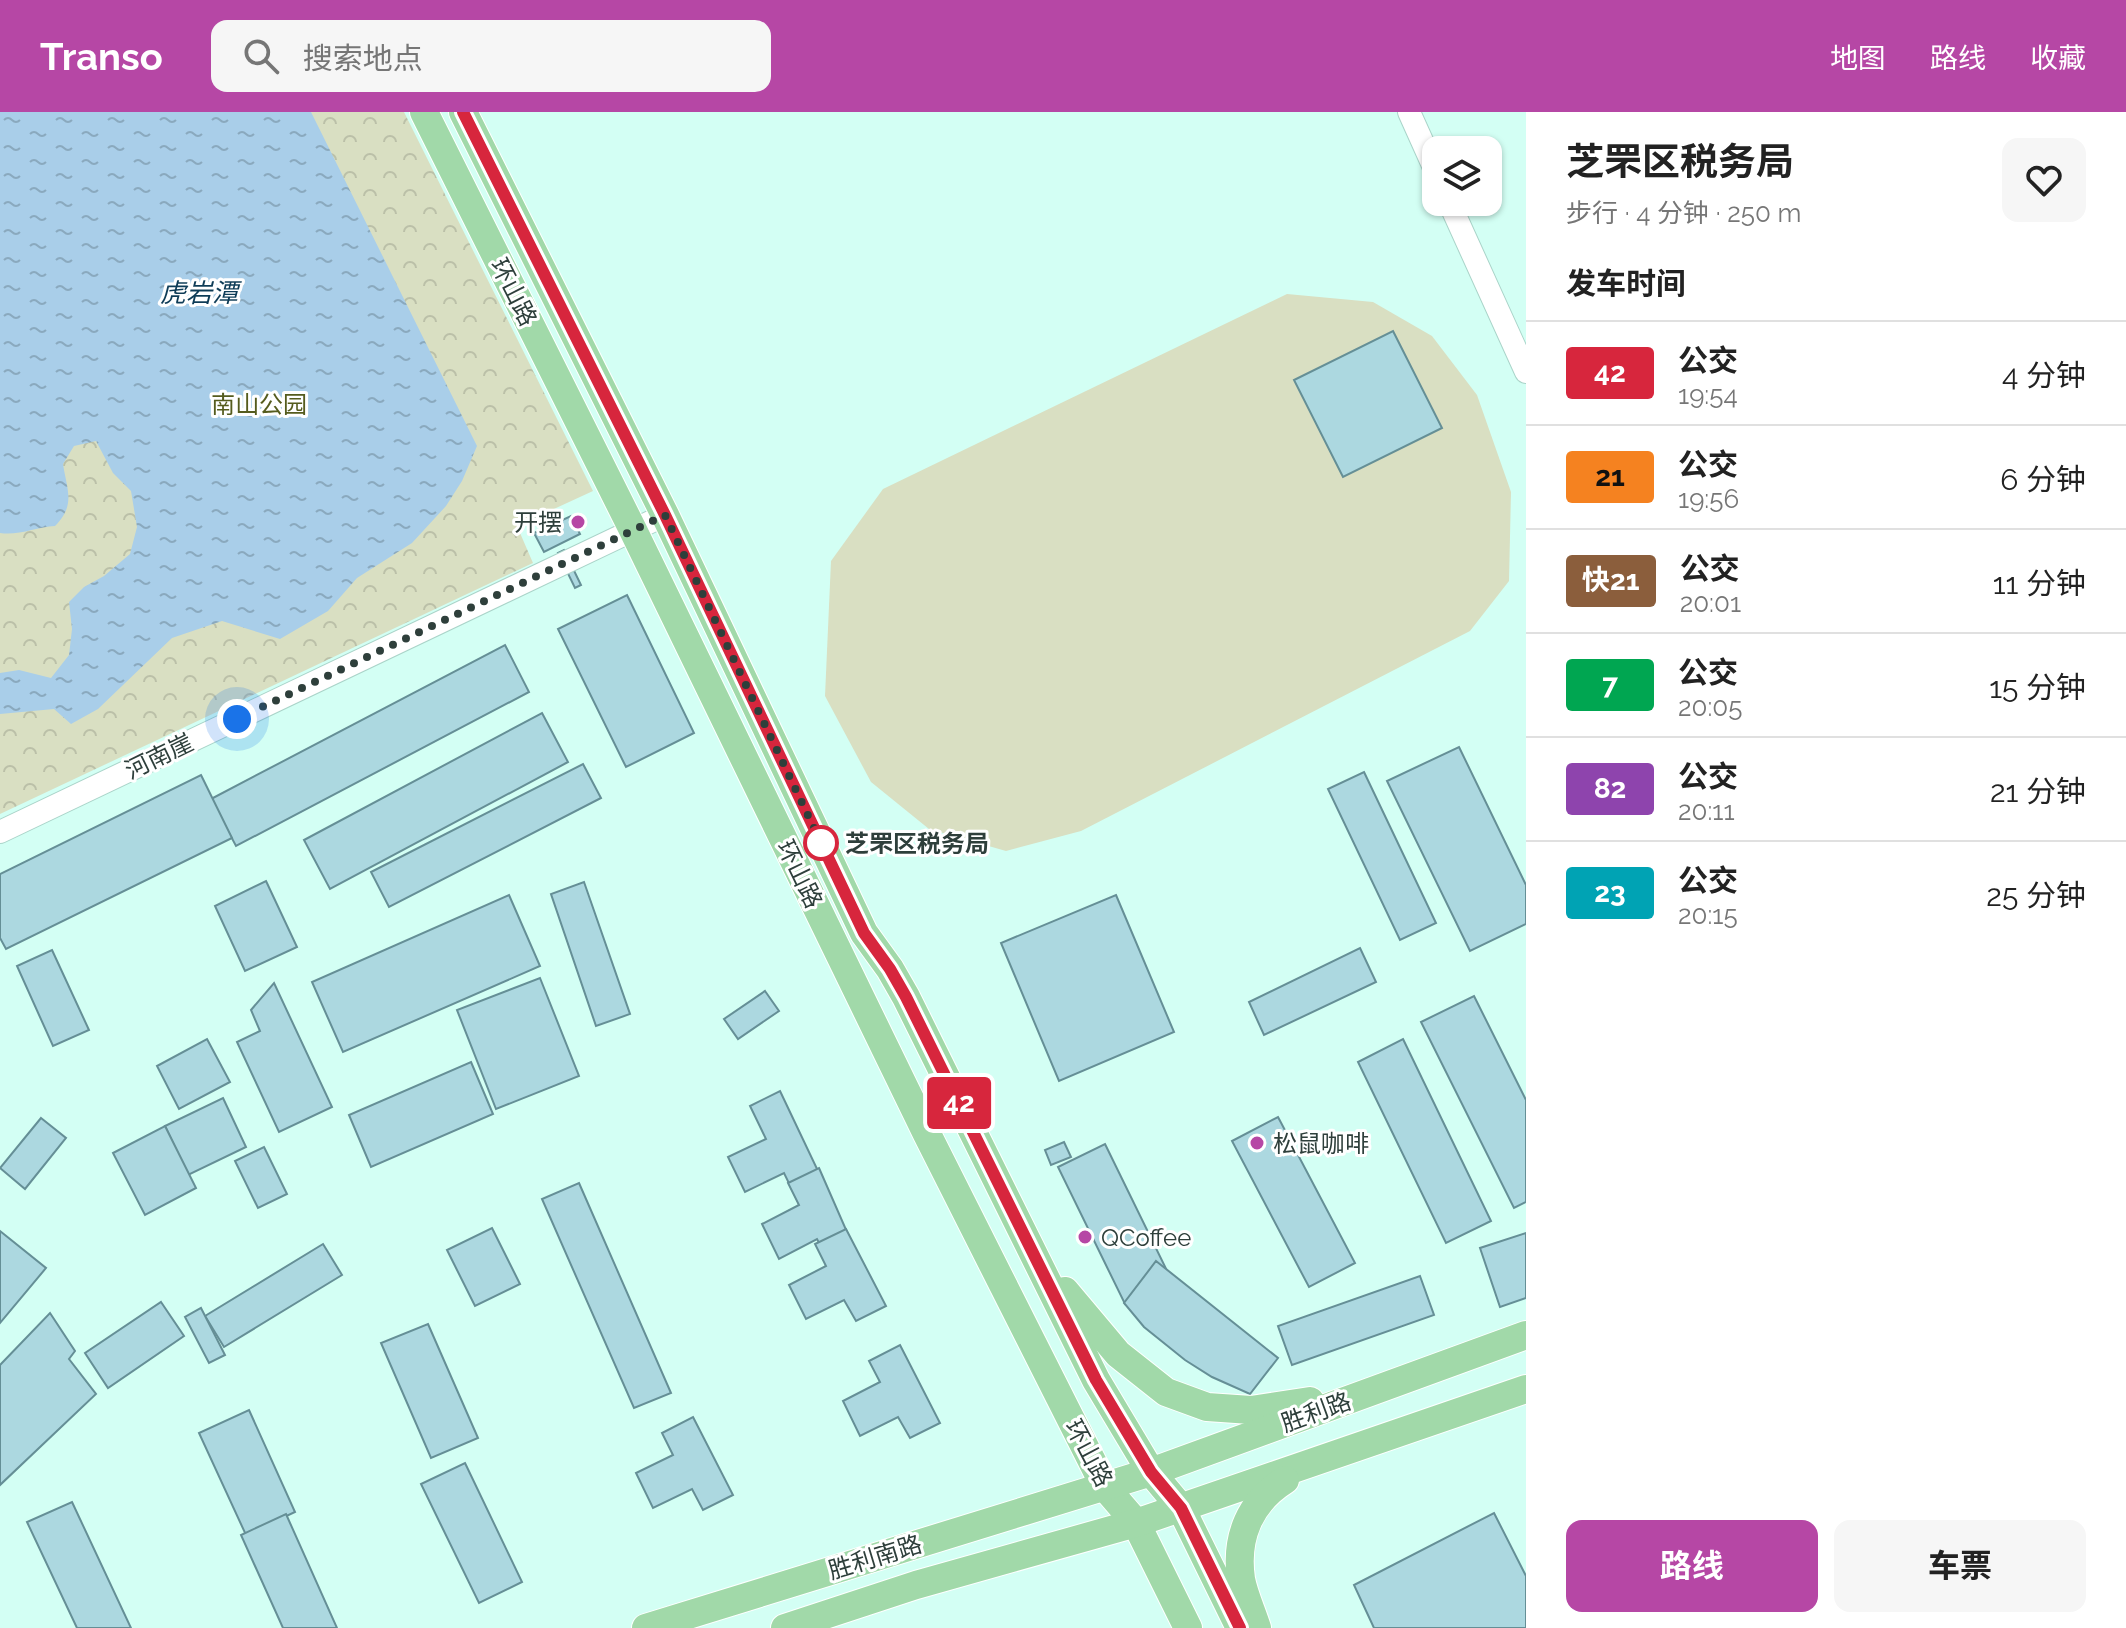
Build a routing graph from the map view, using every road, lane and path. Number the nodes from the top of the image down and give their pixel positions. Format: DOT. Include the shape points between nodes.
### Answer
graph roads {
  1 [pos="424,112"];
  2 [pos="463,112"];
  3 [pos="1409,112"];
  4 [pos="1422,141"];
  5 [pos="1455,216"];
  6 [pos="1526,372"];
  7 [pos="665,515"];
  8 [pos="633,530"];
  9 [pos="0,832"];
  10 [pos="906,997"];
  11 [pos="869,1016"];
  12 [pos="1019,1223"];
  13 [pos="1526,1335"];
  14 [pos="1526,1389"];
  15 [pos="1374,1391"];
  16 [pos="1317,1461"];
  17 [pos="1151,1472"];
  18 [pos="1105,1487"];
  19 [pos="1181,1508"];
  20 [pos="1136,1523"];
  21 [pos="646,1628"];
  22 [pos="785,1628"];
  23 [pos="1188,1628"];
  24 [pos="1240,1628"];
  25 [pos="1257,1628"];
  1 -- 8 [label="main road, 环山路"];
  2 -- 7 [label="main road, 环山路"];
  3 -- 4 [label="street"];
  5 -- 6 [label="street"];
  7 -- 8 [label="street, 河南崖"];
  7 -- 10 [label="main road, 环山路" via="864,933"];
  8 -- 9 [label="street, 河南崖"];
  8 -- 11 [label="main road, 环山路"];
  10 -- 11 [label="main road"];
  10 -- 12 [label="main road, 环山路"];
  11 -- 18 [label="main road, 环山路"];
  12 -- 15 [label="main road" via="1068,1296 1118,1354 1166,1392 1207,1407 1251,1410"];
  12 -- 17 [label="main road, 环山路" via="1096,1380"];
  13 -- 15 [label="main road, 胜利路"];
  14 -- 16 [label="main road, 胜利路"];
  15 -- 17 [label="main road, 胜利路"];
  16 -- 19 [label="main road, 胜利路"];
  16 -- 25 [label="main road" via="1260,1499 1249,1517 1241,1544 1241,1579"];
  17 -- 18 [label="main road, 胜利路"];
  17 -- 19 [label="main road, 环山路"];
  18 -- 20 [label="main road, 环山路"];
  18 -- 21 [label="main road, 胜利南路"];
  19 -- 20 [label="main road, 胜利路"];
  19 -- 24 [label="main road, 环山路"];
  20 -- 22 [label="main road, 胜利南路"];
  20 -- 23 [label="main road, 环山路"];
}
